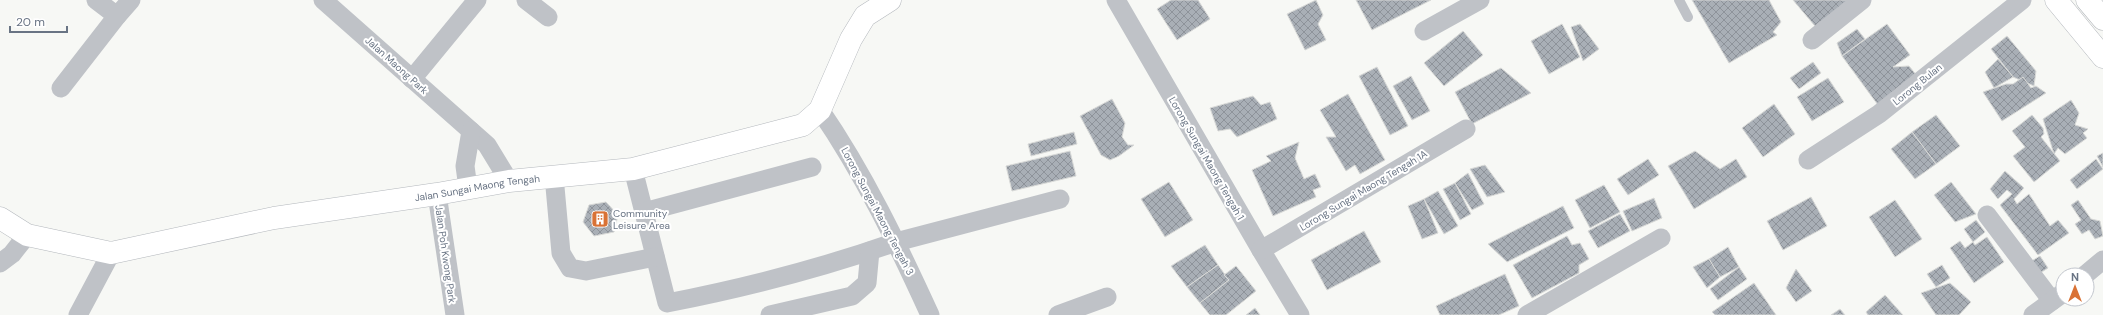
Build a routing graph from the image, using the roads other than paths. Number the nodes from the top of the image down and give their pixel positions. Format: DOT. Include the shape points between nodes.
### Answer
graph roads {
  1 [pos="96,0"];
  2 [pos="131,0"];
  3 [pos="323,0"];
  4 [pos="477,0"];
  5 [pos="526,0"];
  6 [pos="890,0"];
  7 [pos="1116,0"];
  8 [pos="1480,0"];
  9 [pos="1679,0"];
  10 [pos="1862,0"];
  11 [pos="2022,0"];
  12 [pos="2056,0"];
  13 [pos="117,16"];
  14 [pos="548,17"];
  15 [pos="1688,17"];
  16 [pos="1424,31"];
  17 [pos="1812,40"];
  18 [pos="2103,57"];
  19 [pos="412,79"];
  20 [pos="61,88"];
  21 [pos="820,110"];
  22 [pos="1466,129"];
  23 [pos="470,130"];
  24 [pos="1808,160"];
  25 [pos="812,167"];
  26 [pos="633,169"];
  27 [pos="554,176"];
  28 [pos="509,181"];
  29 [pos="468,188"];
  30 [pos="437,194"];
  31 [pos="1060,199"];
  32 [pos="644,212"];
  33 [pos="1987,215"];
  34 [pos="0,218"];
  35 [pos="27,235"];
  36 [pos="1661,238"];
  37 [pos="896,242"];
  38 [pos="1261,250"];
  39 [pos="870,251"];
  40 [pos="111,253"];
  41 [pos="655,257"];
  42 [pos="2103,260"];
  43 [pos="0,264"];
  44 [pos="2095,267"];
  45 [pos="2055,294"];
  46 [pos="1107,297"];
  47 [pos="2055,299"];
  48 [pos="668,309"];
  49 [pos="78,315"];
  50 [pos="455,315"];
  51 [pos="770,315"];
  52 [pos="930,315"];
  53 [pos="1058,315"];
  54 [pos="1300,315"];
  55 [pos="1527,315"];
  56 [pos="2033,315"];
  1 -- 13 [label="street"];
  2 -- 13 [label="street"];
  3 -- 19 [label="street, Jalan Maong Park"];
  4 -- 19 [label="street"];
  5 -- 14 [label="street"];
  6 -- 21 [label="street, Jalan Sungai Maong Tengah" via="865,16 851,39"];
  7 -- 38 [label="street, Lorong Sungai Maong Tengah 1"];
  8 -- 16 [label="street"];
  9 -- 15 [label="lane"];
  10 -- 17 [label="street"];
  11 -- 24 [label="street, Lorong Bulan" via="1879,114"];
  12 -- 18 [label="street"];
  13 -- 20 [label="street"];
  19 -- 23 [label="street, Jalan Maong Park"];
  21 -- 26 [label="street, Jalan Sungai Maong Tengah" via="803,125 761,138"];
  21 -- 37 [label="street, Lorong Sungai Maong Tengah 3" via="836,133"];
  22 -- 38 [label="street, Lorong Sungai Maong Tengah 1A"];
  23 -- 28 [label="street, Jalan Maong Park" via="487,145"];
  23 -- 29 [label="street" via="466,166"];
  25 -- 32 [label="street"];
  26 -- 27 [label="street, Jalan Sungai Maong Tengah"];
  26 -- 32 [label="street"];
  27 -- 28 [label="street, Jalan Sungai Maong Tengah"];
  27 -- 41 [label="street" via="561,253 570,268 586,271"];
  28 -- 29 [label="street, Jalan Sungai Maong Tengah"];
  29 -- 30 [label="street, Jalan Sungai Maong Tengah"];
  30 -- 40 [label="street, Jalan Sungai Maong Tengah" via="274,218"];
  30 -- 50 [label="street, Jalan Poh Kwong Park"];
  31 -- 37 [label="street"];
  32 -- 41 [label="street"];
  33 -- 45 [label="street"];
  34 -- 35 [label="street, Jalan Sungai Maong Tengah"];
  35 -- 40 [label="street, Jalan Sungai Maong Tengah"];
  35 -- 43 [label="street"];
  36 -- 55 [label="street"];
  37 -- 39 [label="street"];
  37 -- 52 [label="street, Lorong Sungai Maong Tengah 3"];
  38 -- 54 [label="street, Lorong Sungai Maong Tengah 1"];
  39 -- 48 [label="street"];
  39 -- 51 [label="street" via="867,283 852,296"];
  40 -- 49 [label="street"];
  41 -- 48 [label="street"];
  42 -- 44 [label="street"];
  46 -- 53 [label="street"];
  47 -- 56 [label="street"];
}
